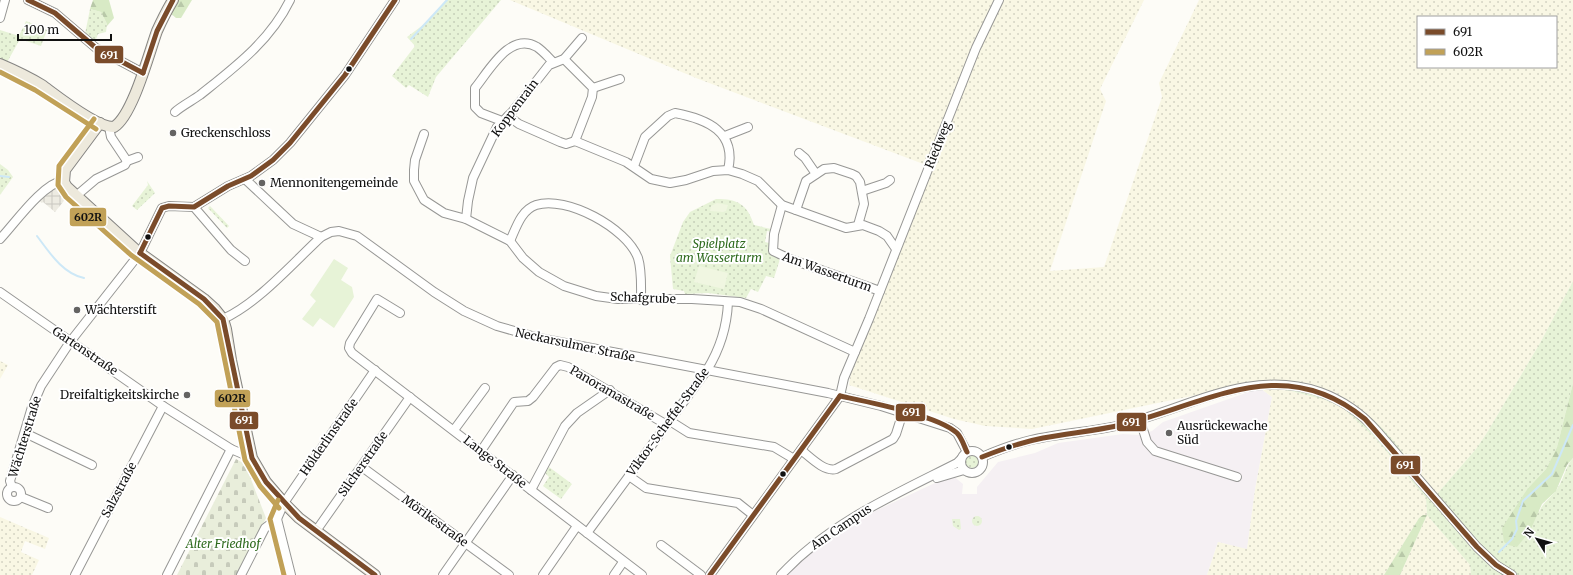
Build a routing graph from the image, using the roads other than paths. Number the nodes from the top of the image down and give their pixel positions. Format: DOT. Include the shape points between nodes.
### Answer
graph roads {
  1 [pos="5,0"];
  2 [pos="28,0"];
  3 [pos="173,0"];
  4 [pos="290,0"];
  5 [pos="395,0"];
  6 [pos="999,0"];
  7 [pos="0,18"];
  8 [pos="582,38"];
  9 [pos="564,59"];
  10 [pos="553,62"];
  11 [pos="0,64"];
  12 [pos="143,73"];
  13 [pos="620,80"];
  14 [pos="593,88"];
  15 [pos="175,112"];
  16 [pos="505,119"];
  17 [pos="104,125"];
  18 [pos="748,127"];
  19 [pos="424,134"];
  20 [pos="725,136"];
  21 [pos="575,141"];
  22 [pos="798,153"];
  23 [pos="138,156"];
  24 [pos="127,161"];
  25 [pos="634,166"];
  26 [pos="728,170"];
  27 [pos="816,174"];
  28 [pos="64,180"];
  29 [pos="245,180"];
  30 [pos="890,180"];
  31 [pos="862,191"];
  32 [pos="76,196"];
  33 [pos="782,205"];
  34 [pos="194,207"];
  35 [pos="796,210"];
  36 [pos="466,219"];
  37 [pos="858,226"];
  38 [pos="321,237"];
  39 [pos="0,239"];
  40 [pos="510,241"];
  41 [pos="896,249"];
  42 [pos="140,253"];
  43 [pos="245,260"];
  44 [pos="880,291"];
  45 [pos="0,292"];
  46 [pos="641,300"];
  47 [pos="728,302"];
  48 [pos="400,313"];
  49 [pos="223,319"];
  50 [pos="70,342"];
  51 [pos="855,352"];
  52 [pos="375,370"];
  53 [pos="707,370"];
  54 [pos="485,388"];
  55 [pos="610,390"];
  56 [pos="840,396"];
  57 [pos="410,397"];
  58 [pos="163,406"];
  59 [pos="903,412"];
  60 [pos="1140,420"];
  61 [pos="668,423"];
  62 [pos="454,430"];
  63 [pos="25,433"];
  64 [pos="231,449"];
  65 [pos="801,450"];
  66 [pos="481,451"];
  67 [pos="968,452"];
  68 [pos="982,457"];
  69 [pos="252,458"];
  70 [pos="794,459"];
  71 [pos="961,459"];
  72 [pos="92,464"];
  73 [pos="362,467"];
  74 [pos="964,470"];
  75 [pos="513,476"];
  76 [pos="629,476"];
  77 [pos="1237,477"];
  78 [pos="908,488"];
  79 [pos="531,490"];
  80 [pos="284,503"];
  81 [pos="48,508"];
  82 [pos="753,515"];
  83 [pos="276,519"];
  84 [pos="577,526"];
  85 [pos="316,531"];
  86 [pos="587,534"];
  87 [pos="466,544"];
  88 [pos="661,545"];
  89 [pos="623,562"];
  90 [pos="75,575"];
  91 [pos="167,575"];
  92 [pos="241,575"];
  93 [pos="291,575"];
  94 [pos="375,575"];
  95 [pos="443,575"];
  96 [pos="509,575"];
  97 [pos="543,575"];
  98 [pos="614,575"];
  99 [pos="642,575"];
  100 [pos="701,575"];
  101 [pos="710,575"];
  102 [pos="781,575"];
  103 [pos="1512,575"];
  1 -- 7 [label="street"];
  2 -- 12 [label="street" via="55,13 96,48"];
  3 -- 12 [label="main road" via="157,31"];
  4 -- 15 [label="street" via="275,26 247,58"];
  5 -- 29 [label="street" via="345,75 296,137 273,160"];
  6 -- 41 [label="street, Riedweg" via="976,48"];
  8 -- 9 [label="street"];
  9 -- 10 [label="street"];
  9 -- 14 [label="street"];
  10 -- 16 [label="street, Koppenrain"];
  10 -- 16 [label="street" via="537,47 525,43 514,44 508,48 475,88 474,95 475,107 481,113"];
  11 -- 17 [label="main road" via="42,85 56,97"];
  12 -- 17 [label="main road" via="124,116 118,124"];
  13 -- 14 [label="street"];
  14 -- 21 [label="street"];
  16 -- 21 [label="street" via="566,144"];
  16 -- 36 [label="street, Koppenrain" via="496,130 473,178"];
  17 -- 24 [label="street"];
  17 -- 28 [label="main road" via="65,170"];
  18 -- 20 [label="street"];
  19 -- 36 [label="street, Schafgrube" via="414,170 414,181 419,193 430,206"];
  20 -- 25 [label="street" via="714,126 672,113 645,137"];
  20 -- 26 [label="street" via="730,149"];
  21 -- 25 [label="street"];
  22 -- 27 [label="street" via="805,158"];
  23 -- 24 [label="street"];
  24 -- 32 [label="street" via="125,165 96,179"];
  25 -- 26 [label="street" via="651,179 670,183 713,171"];
  26 -- 33 [label="street" via="758,181"];
  27 -- 31 [label="street" via="830,168 852,174 860,182"];
  27 -- 35 [label="street" via="806,181"];
  28 -- 32 [label="main road"];
  28 -- 39 [label="street" via="57,181 36,198"];
  29 -- 34 [label="street" via="228,186"];
  29 -- 38 [label="street" via="293,224"];
  30 -- 31 [label="street"];
  31 -- 37 [label="street" via="864,204"];
  32 -- 42 [label="main road"];
  33 -- 35 [label="street"];
  33 -- 44 [label="street, Am Wasserturm" via="774,234 773,251"];
  34 -- 42 [label="street, Wächterstraße" via="162,208"];
  34 -- 43 [label="street" via="231,250"];
  35 -- 37 [label="street" via="846,228"];
  36 -- 40 [label="street, Schafgrube"];
  37 -- 41 [label="street" via="879,231 887,236"];
  38 -- 49 [label="street, Neckarsulmer Straße" via="253,300 235,314"];
  38 -- 53 [label="street, Neckarsulmer Straße" via="339,231 357,236 448,301 497,326 539,338"];
  40 -- 46 [label="street, Schafgrube" via="523,258 539,272 564,286 596,296"];
  40 -- 46 [label="street" via="520,220 535,206 550,203 575,208 593,216 631,244 638,258"];
  41 -- 44 [label="street, Riedweg"];
  42 -- 49 [label="main road" via="204,299"];
  42 -- 50 [label="street, Wächterstraße"];
  44 -- 51 [label="street, Riedweg"];
  45 -- 50 [label="street, Gartenstraße"];
  46 -- 47 [label="street, Schafgrube" via="692,299"];
  47 -- 51 [label="street, Schafgrube" via="740,302 761,309"];
  47 -- 53 [label="street, Viktor-Scheffel-Straße" via="727,321 721,342"];
  48 -- 52 [label="street, Lange Straße" via="378,299 350,344 349,348"];
  49 -- 69 [label="main road"];
  50 -- 58 [label="street, Gartenstraße"];
  50 -- 63 [label="street, Wächterstraße" via="41,386"];
  51 -- 56 [label="street, Riedweg" via="844,378"];
  52 -- 57 [label="street, Lange Straße"];
  52 -- 80 [label="street, Hölderlinstraße"];
  53 -- 56 [label="street, Neckarsulmer Straße"];
  53 -- 61 [label="street, Viktor-Scheffel-Straße"];
  54 -- 62 [label="street"];
  55 -- 61 [label="street, Panoramastraße"];
  55 -- 66 [label="street, Panoramastraße" via="560,365 533,397 528,401 514,402"];
  55 -- 79 [label="street" via="565,426"];
  56 -- 59 [label="street, Neckarsulmer Straße"];
  56 -- 65 [label="street"];
  57 -- 62 [label="street, Lange Straße"];
  57 -- 73 [label="street, Silcherstraße"];
  58 -- 64 [label="street, Gartenstraße"];
  58 -- 90 [label="street, Salzstraße"];
  59 -- 65 [label="street" via="893,439 836,469 825,468"];
  59 -- 67 [label="street, Neckarsulmer Straße" via="950,428 957,433"];
  60 -- 68 [label="street" via="1032,440"];
  60 -- 77 [label="street" via="1149,445 1155,451"];
  60 -- 103 [label="street" via="1250,385 1294,385 1326,394 1350,407 1374,427 1477,547 1496,565"];
  61 -- 70 [label="street, Panoramastraße" via="689,433 774,447"];
  61 -- 76 [label="street, Viktor-Scheffel-Straße"];
  62 -- 66 [label="street, Lange Straße"];
  63 -- 72 [label="street"];
  63 -- 81 [label="street, Wächterstraße" via="10,481 12,487 8,490 7,497 14,501 20,497"];
  64 -- 69 [label="street, Gartenstraße"];
  64 -- 91 [label="street"];
  65 -- 70 [label="street"];
  66 -- 75 [label="street, Lange Straße"];
  67 -- 68 [label="street" via="977,452"];
  67 -- 71 [label="street"];
  68 -- 74 [label="street" via="979,471 970,473"];
  69 -- 80 [label="main road" via="266,482"];
  70 -- 82 [label="street"];
  71 -- 74 [label="street"];
  71 -- 78 [label="street, Am Campus" via="957,464"];
  73 -- 85 [label="street, Silcherstraße"];
  73 -- 87 [label="street, Mörikestraße"];
  74 -- 78 [label="street, Am Campus"];
  75 -- 79 [label="street, Lange Straße"];
  75 -- 87 [label="street"];
  76 -- 82 [label="street" via="646,488 738,503"];
  76 -- 86 [label="street, Viktor-Scheffel-Straße"];
  78 -- 102 [label="street, Am Campus" via="846,522 806,551"];
  79 -- 84 [label="street, Lange Straße"];
  80 -- 83 [label="street, Hölderlinstraße"];
  80 -- 85 [label="main road"];
  82 -- 101 [label="street"];
  83 -- 92 [label="street, Hölderlinstraße" via="265,528"];
  83 -- 93 [label="street"];
  84 -- 86 [label="street, Lange Straße"];
  84 -- 97 [label="street"];
  85 -- 94 [label="main road"];
  86 -- 89 [label="street, Lange Straße"];
  87 -- 95 [label="street"];
  87 -- 96 [label="street, Mörikestraße"];
  88 -- 100 [label="street"];
  89 -- 98 [label="street"];
  89 -- 99 [label="street, Lange Straße"];
}
